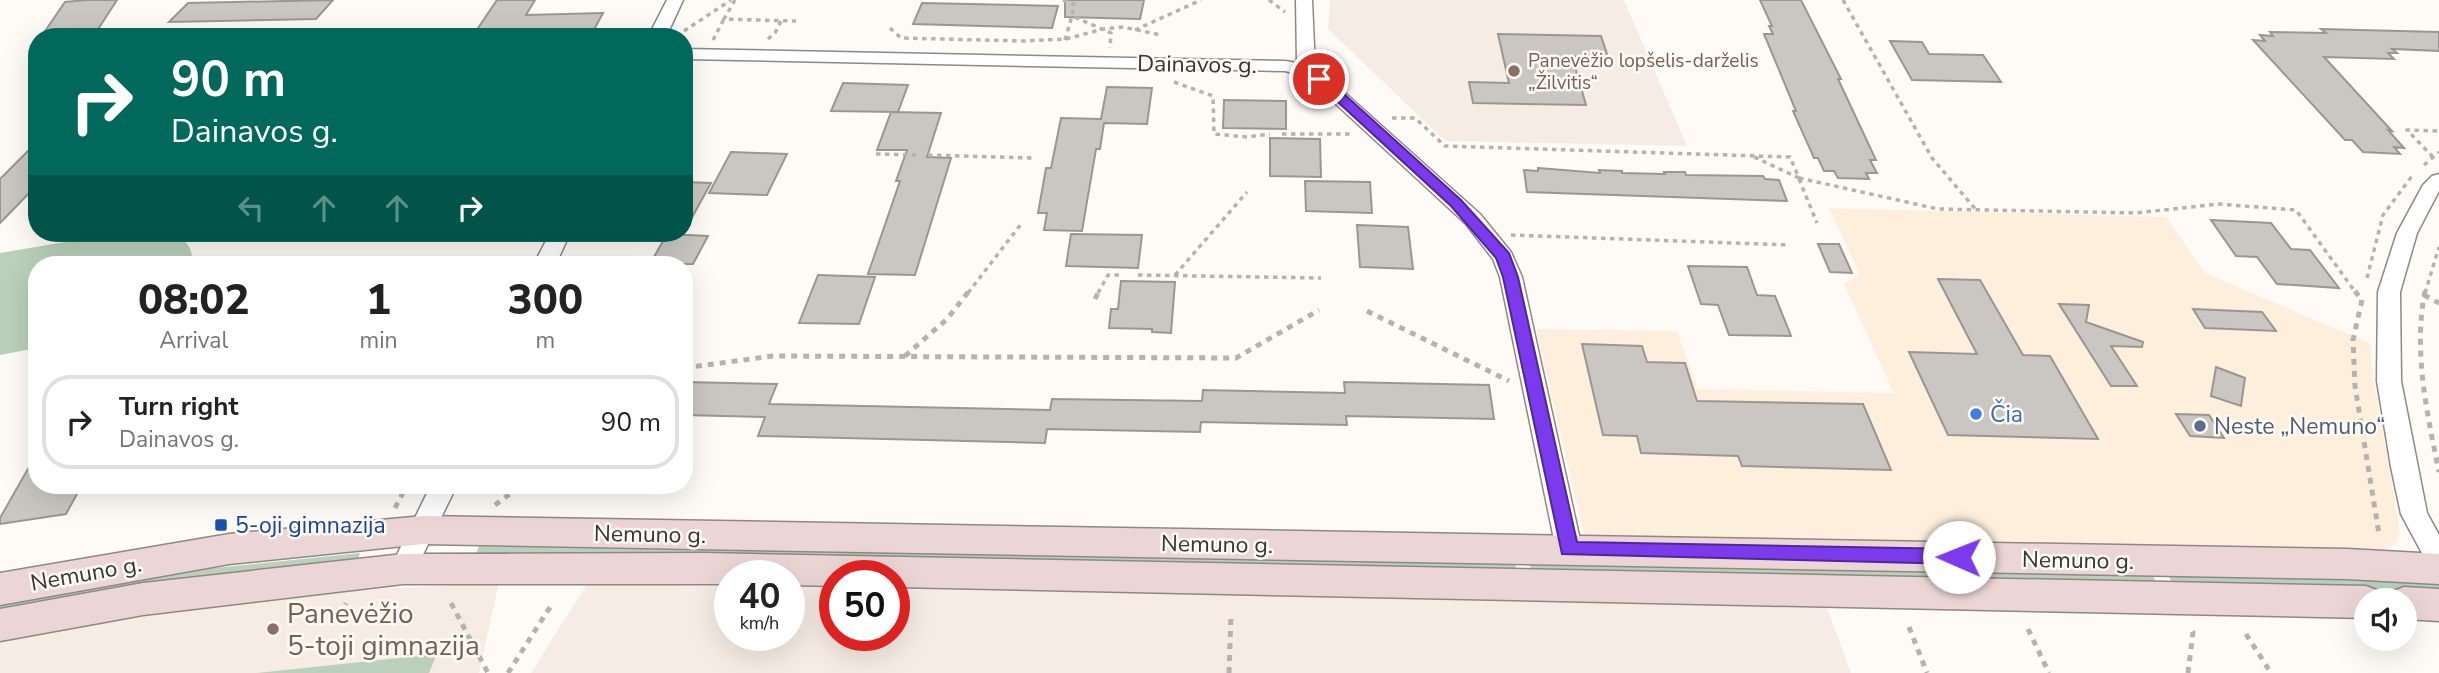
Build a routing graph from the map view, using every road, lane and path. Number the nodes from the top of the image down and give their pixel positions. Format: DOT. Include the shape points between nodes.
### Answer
graph roads {
  1 [pos="675,0"];
  2 [pos="733,0"];
  3 [pos="1063,0"];
  4 [pos="1201,0"];
  5 [pos="1304,0"];
  6 [pos="1843,0"];
  7 [pos="1075,2"];
  8 [pos="1072,16"];
  9 [pos="724,19"];
  10 [pos="796,21"];
  11 [pos="661,28"];
  12 [pos="689,28"];
  13 [pos="890,28"];
  14 [pos="1103,29"];
  15 [pos="1135,30"];
  16 [pos="1161,36"];
  17 [pos="1066,39"];
  18 [pos="709,45"];
  19 [pos="693,54"];
  20 [pos="1060,62"];
  21 [pos="1109,62"];
  22 [pos="1153,63"];
  23 [pos="1306,71"];
  24 [pos="1392,118"];
  25 [pos="2439,131"];
  26 [pos="1270,134"];
  27 [pos="1282,134"];
  28 [pos="1363,134"];
  29 [pos="876,154"];
  30 [pos="916,155"];
  31 [pos="928,155"];
  32 [pos="1752,156"];
  33 [pos="2433,157"];
  34 [pos="1032,158"];
  35 [pos="1799,178"];
  36 [pos="2439,180"];
  37 [pos="1247,192"];
  38 [pos="1977,211"];
  39 [pos="1817,223"];
  40 [pos="1021,224"];
  41 [pos="1503,235"];
  42 [pos="1790,245"];
  43 [pos="2439,247"];
  44 [pos="1122,275"];
  45 [pos="1138,275"];
  46 [pos="1174,276"];
  47 [pos="1321,278"];
  48 [pos="2424,295"];
  49 [pos="1095,299"];
  50 [pos="2362,301"];
  51 [pos="2439,303"];
  52 [pos="1319,310"];
  53 [pos="1367,311"];
  54 [pos="904,356"];
  55 [pos="693,367"];
  56 [pos="1535,393"];
  57 [pos="2439,472"];
  58 [pos="402,494"];
  59 [pos="440,494"];
  60 [pos="509,494"];
  61 [pos="494,505"];
  62 [pos="395,507"];
  63 [pos="423,530"];
  64 [pos="1569,549"];
  65 [pos="2439,560"];
  66 [pos="403,569"];
  67 [pos="2439,569"];
  68 [pos="0,589"];
  69 [pos="2354,602"];
  70 [pos="451,603"];
  71 [pos="552,604"];
  72 [pos="2417,604"];
  73 [pos="2439,605"];
  74 [pos="1231,614"];
  75 [pos="0,625"];
  76 [pos="1909,627"];
  77 [pos="2028,629"];
  78 [pos="2193,632"];
  79 [pos="2246,634"];
  80 [pos="488,673"];
  81 [pos="508,673"];
  82 [pos="1229,673"];
  83 [pos="1927,673"];
  84 [pos="2049,673"];
  85 [pos="2188,673"];
  86 [pos="2271,673"];
  1 -- 11 [label="street"];
  2 -- 9 [label="path"];
  2 -- 12 [label="path"];
  3 -- 7 [label="path"];
  4 -- 15 [label="path"];
  5 -- 23 [label="street"];
  6 -- 38 [label="path" via="1932,158"];
  7 -- 8 [label="path"];
  8 -- 14 [label="path"];
  8 -- 17 [label="path"];
  9 -- 10 [label="path"];
  9 -- 18 [label="path"];
  13 -- 17 [label="path" via="901,38"];
  14 -- 15 [label="path"];
  14 -- 17 [label="path"];
  14 -- 21 [label="path" via="1111,33"];
  15 -- 16 [label="path"];
  17 -- 20 [label="path"];
  19 -- 20 [label="street, Dainavos g."];
  20 -- 21 [label="street, Dainavos g."];
  21 -- 22 [label="street, Dainavos g."];
  22 -- 23 [label="street, Dainavos g." via="1285,66"];
  22 -- 26 [label="path" via="1163,78 1213,96 1214,134"];
  23 -- 56 [label="street, Dainavos g." via="1456,203 1503,257"];
  24 -- 32 [label="path" via="1415,118 1445,146"];
  25 -- 33 [label="path" via="2407,130"];
  27 -- 28 [label="path"];
  29 -- 30 [label="path"];
  31 -- 34 [label="path"];
  32 -- 35 [label="path"];
  32 -- 35 [label="path" via="1790,157"];
  35 -- 38 [label="path" via="1938,209"];
  35 -- 39 [label="path"];
  36 -- 65 [label="street" via="2407,233 2389,292 2389,381 2404,467 2414,514"];
  37 -- 46 [label="path"];
  38 -- 50 [label="path" via="2136,213 2218,204 2296,210"];
  40 -- 54 [label="path" via="947,319"];
  41 -- 42 [label="path"];
  43 -- 48 [label="path"];
  44 -- 49 [label="path" via="1108,275"];
  45 -- 46 [label="path"];
  46 -- 47 [label="path"];
  48 -- 51 [label="path"];
  48 -- 57 [label="path" via="2422,367"];
  52 -- 54 [label="path" via="1236,359"];
  53 -- 56 [label="path"];
  54 -- 55 [label="path" via="773,356"];
  56 -- 64 [label="street, Dainavos g."];
  58 -- 62 [label="path"];
  59 -- 63 [label="street"];
  60 -- 61 [label="path"];
  63 -- 64 [label="main road, Nemuno g."];
  63 -- 66 [label="street"];
  63 -- 68 [label="main road, Nemuno g." via="229,548"];
  64 -- 67 [label="main road, Nemuno g."];
  66 -- 69 [label="main road, Nemuno g." via="704,568"];
  66 -- 75 [label="main road, Nemuno g." via="143,599"];
  70 -- 80 [label="path"];
  71 -- 81 [label="path"];
  72 -- 73 [label="main road"];
  74 -- 82 [label="path"];
  76 -- 83 [label="path"];
  77 -- 84 [label="path"];
  78 -- 85 [label="path"];
  79 -- 86 [label="path"];
}
